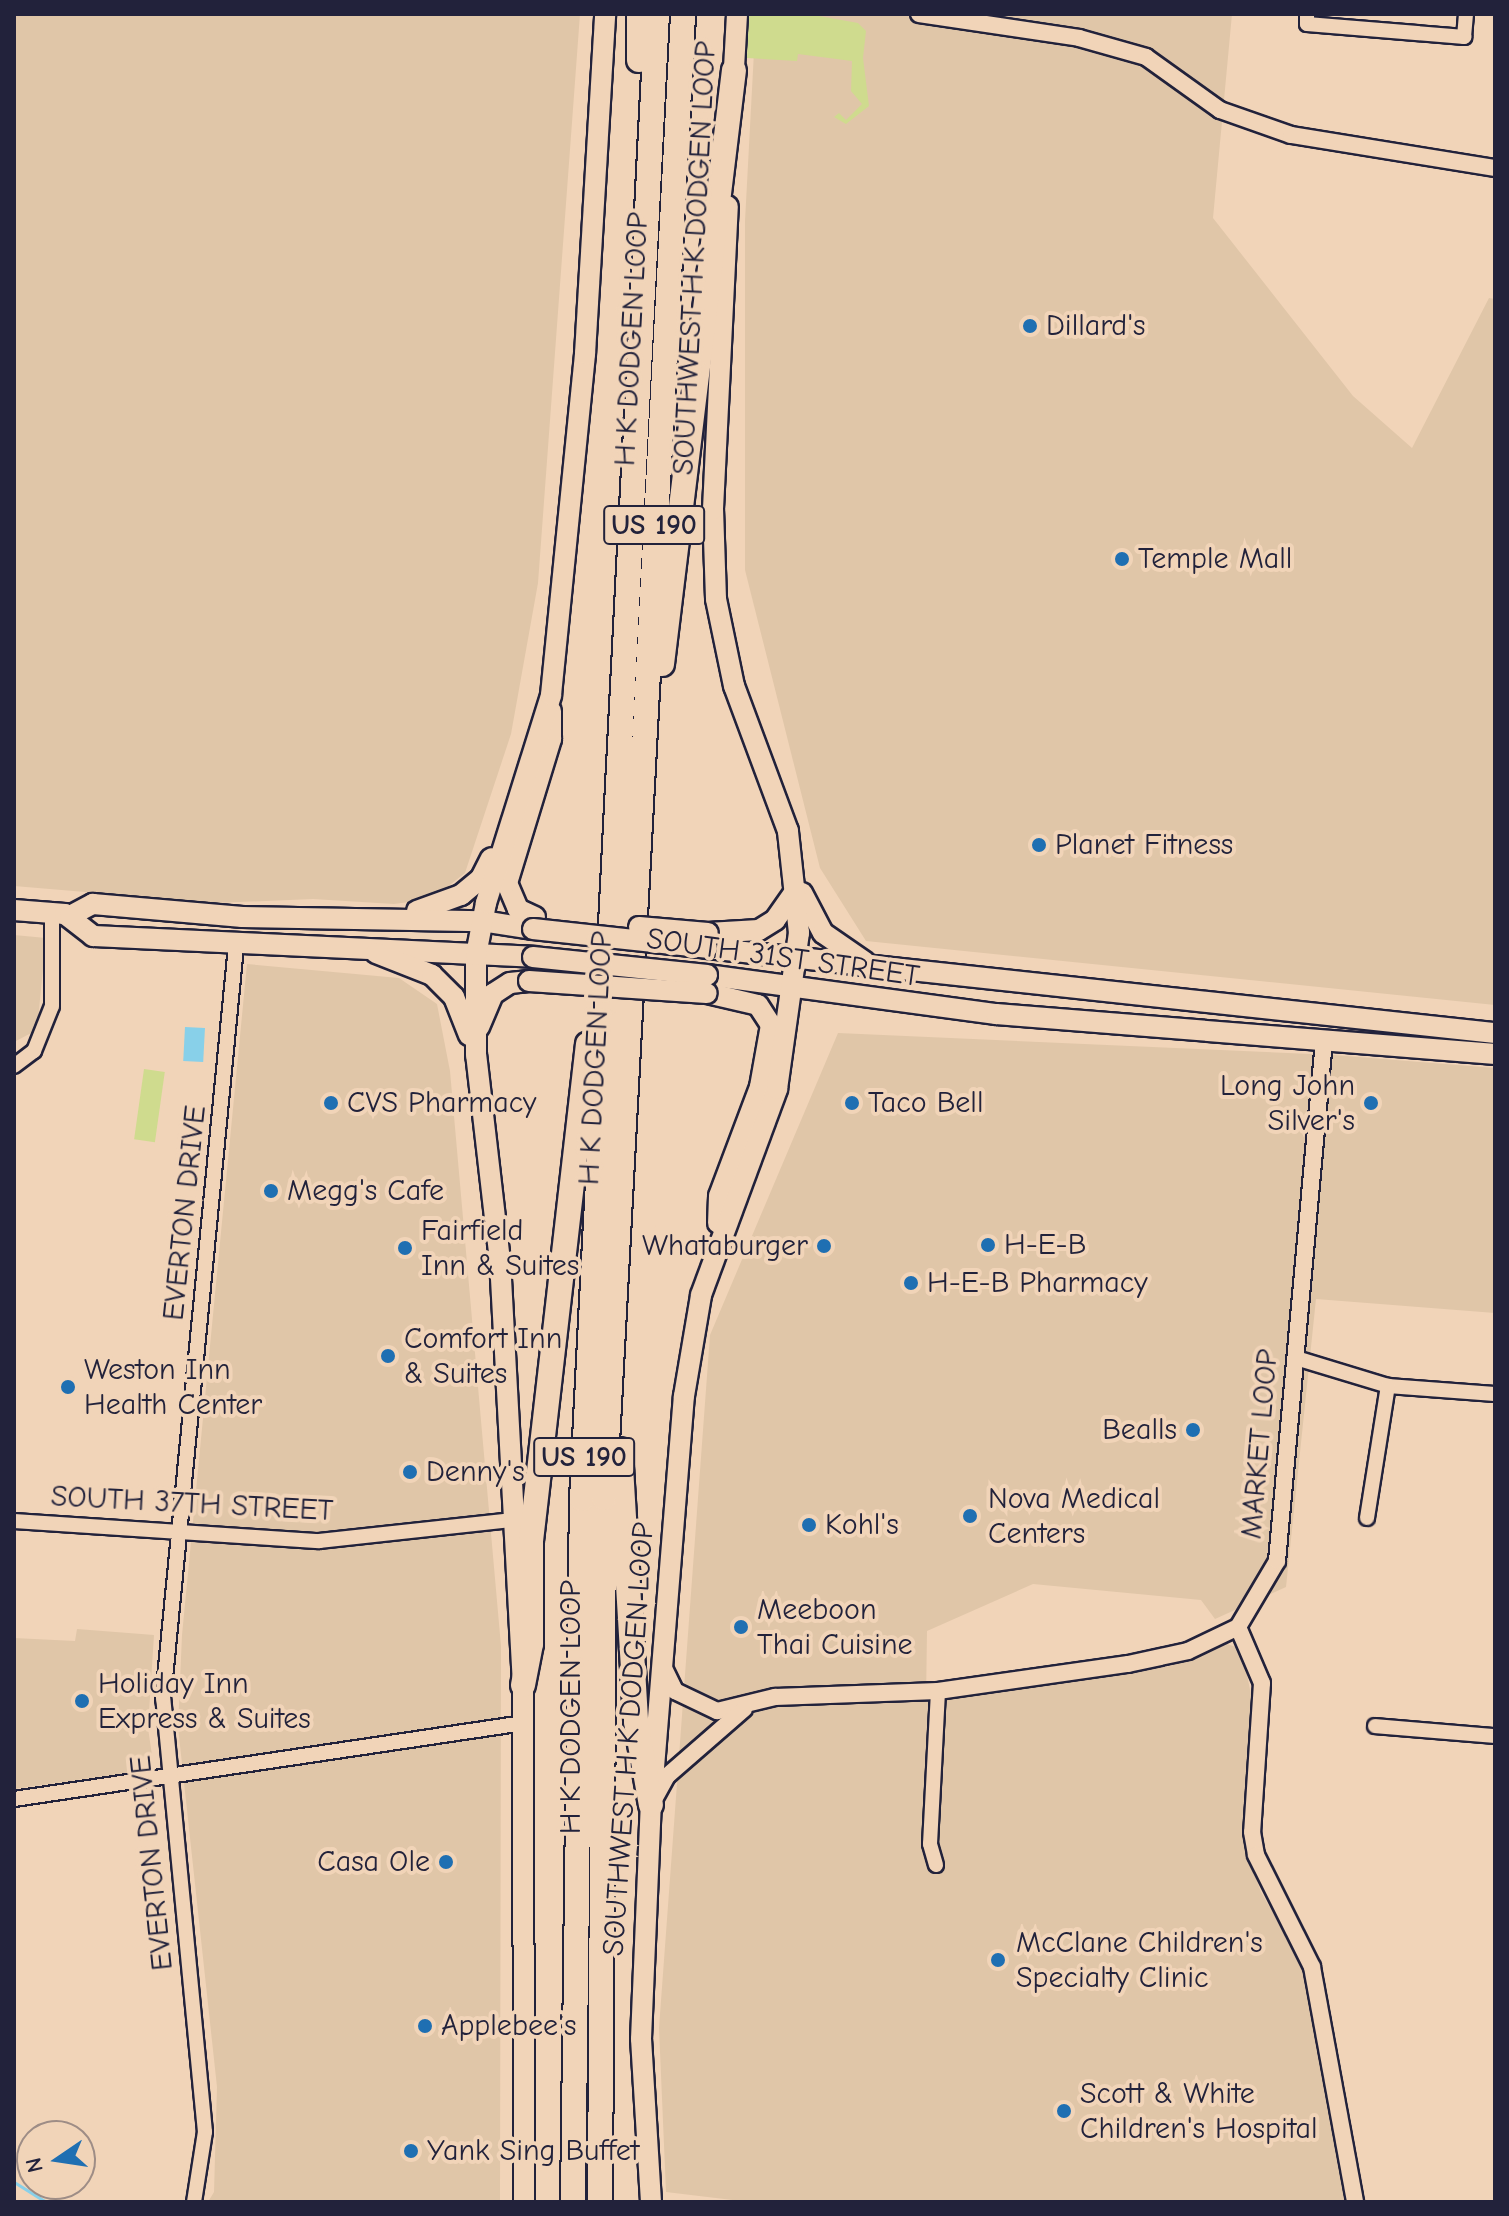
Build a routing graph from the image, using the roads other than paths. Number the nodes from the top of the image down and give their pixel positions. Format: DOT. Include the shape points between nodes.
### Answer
graph roads {
  1 [pos="605,14"];
  2 [pos="639,14"];
  3 [pos="657,14"];
  4 [pos="683,14"];
  5 [pos="737,14"];
  6 [pos="919,14"];
  7 [pos="1466,14"];
  8 [pos="1307,19"];
  9 [pos="734,70"];
  10 [pos="1495,168"];
  11 [pos="640,300"];
  12 [pos="551,695"];
  13 [pos="621,712"];
  14 [pos="510,823"];
  15 [pos="796,884"];
  16 [pos="14,910"];
  17 [pos="62,915"];
  18 [pos="335,915"];
  19 [pos="482,921"];
  20 [pos="534,923"];
  21 [pos="708,940"];
  22 [pos="358,945"];
  23 [pos="236,946"];
  24 [pos="476,955"];
  25 [pos="797,955"];
  26 [pos="875,968"];
  27 [pos="707,984"];
  28 [pos="794,985"];
  29 [pos="1495,1033"];
  30 [pos="631,1036"];
  31 [pos="1324,1041"];
  32 [pos="475,1047"];
  33 [pos="1495,1054"];
  34 [pos="14,1066"];
  35 [pos="617,1232"];
  36 [pos="718,1243"];
  37 [pos="1296,1358"];
  38 [pos="1388,1386"];
  39 [pos="1495,1394"];
  40 [pos="1367,1518"];
  41 [pos="511,1520"];
  42 [pos="14,1521"];
  43 [pos="180,1532"];
  44 [pos="1238,1627"];
  45 [pos="661,1663"];
  46 [pos="523,1685"];
  47 [pos="938,1691"];
  48 [pos="745,1708"];
  49 [pos="524,1723"];
  50 [pos="1375,1726"];
  51 [pos="1495,1736"];
  52 [pos="169,1777"];
  53 [pos="14,1799"];
  54 [pos="651,1805"];
  55 [pos="936,1865"];
  56 [pos="194,2202"];
  57 [pos="524,2202"];
  58 [pos="573,2202"];
  59 [pos="600,2202"];
  60 [pos="651,2202"];
  61 [pos="1355,2202"];
  1 -- 12 [label="main road" via="585,354"];
  2 -- 11 [label="highway"];
  3 -- 11 [label="highway, H K DODGEN LOOP / US 190"];
  4 -- 30 [label="highway, H K DODGEN LOOP / US 190"];
  5 -- 9 [label="main road, SOUTHWEST H K DODGEN LOOP"];
  6 -- 10 [label="street" via="1079,38 1146,57 1220,110 1291,135"];
  7 -- 8 [label="street" via="1464,37"];
  9 -- 15 [label="main road, SOUTHWEST H K DODGEN LOOP" via="713,509 716,599 734,686 788,831"];
  9 -- 30 [label="highway" via="661,669 647,909"];
  11 -- 13 [label="highway, H K DODGEN LOOP / US 190"];
  12 -- 14 [label="main road"];
  12 -- 20 [label="main road" via="551,739 507,883 518,909"];
  13 -- 46 [label="highway" via="608,784 594,1003 531,1541 531,1644"];
  13 -- 58 [label="highway, H K DODGEN LOOP / US 190" via="582,1499"];
  14 -- 18 [label="main road" via="481,878 461,895 411,912"];
  14 -- 19 [label="main road"];
  15 -- 21 [label="main road" via="775,920 759,930"];
  15 -- 25 [label="main road, SOUTHWEST H K DODGEN LOOP"];
  15 -- 26 [label="main road" via="823,933"];
  16 -- 17 [label="main road, SOUTH 31ST STREET"];
  17 -- 18 [label="main road, SOUTH 31ST STREET" via="93,904 242,917"];
  17 -- 23 [label="main road, SOUTH 31ST STREET" via="93,936"];
  17 -- 34 [label="street" via="45,1033"];
  18 -- 19 [label="main road, SOUTH 31ST STREET"];
  19 -- 20 [label="main road, SOUTH 31ST STREET"];
  19 -- 24 [label="main road"];
  20 -- 21 [label="main road, SOUTH 31ST STREET, bridge"];
  21 -- 25 [label="main road, SOUTH 31ST STREET"];
  22 -- 23 [label="main road, SOUTH 31ST STREET"];
  22 -- 24 [label="main road, SOUTH 31ST STREET"];
  22 -- 32 [label="main road" via="432,975 454,997"];
  23 -- 43 [label="street, EVERTON DRIVE"];
  24 -- 27 [label="main road, SOUTH 31ST STREET, bridge" via="533,957"];
  24 -- 32 [label="main road"];
  25 -- 26 [label="main road, SOUTH 31ST STREET"];
  25 -- 28 [label="main road, SOUTHWEST H K DODGEN LOOP"];
  26 -- 29 [label="main road, SOUTH 31ST STREET" via="1000,976"];
  27 -- 28 [label="main road, SOUTH 31ST STREET"];
  27 -- 32 [label="main road, bridge" via="510,983 493,994"];
  27 -- 36 [label="main road" via="758,1005 771,1025 760,1087 719,1196"];
  28 -- 31 [label="main road, SOUTH 31ST STREET" via="907,1005"];
  28 -- 36 [label="main road, SOUTHWEST H K DODGEN LOOP" via="777,1089"];
  30 -- 35 [label="highway, H K DODGEN LOOP / US 190"];
  31 -- 33 [label="main road, SOUTH 31ST STREET"];
  31 -- 37 [label="street, MARKET LOOP"];
  32 -- 41 [label="main road" via="500,1261"];
  35 -- 54 [label="highway" via="620,1461 636,1722"];
  35 -- 59 [label="highway, H K DODGEN LOOP / US 190" via="604,1498"];
  36 -- 45 [label="main road, SOUTHWEST H K DODGEN LOOP" via="701,1295 684,1396"];
  37 -- 38 [label="street"];
  37 -- 44 [label="street, MARKET LOOP" via="1277,1561"];
  38 -- 39 [label="street"];
  38 -- 40 [label="street"];
  41 -- 43 [label="street, SOUTH 37TH STREET" via="319,1541"];
  41 -- 46 [label="main road"];
  42 -- 43 [label="street, SOUTH 37TH STREET"];
  43 -- 52 [label="street, EVERTON DRIVE" via="163,1699"];
  44 -- 47 [label="street" via="1188,1651"];
  44 -- 61 [label="street" via="1262,1683 1252,1832 1256,1855 1312,1967"];
  45 -- 48 [label="street" via="675,1691 693,1704 717,1711"];
  45 -- 54 [label="main road, SOUTHWEST H K DODGEN LOOP"];
  46 -- 49 [label="main road"];
  47 -- 48 [label="street" via="775,1697"];
  47 -- 55 [label="street" via="930,1844"];
  48 -- 54 [label="street" via="667,1776"];
  49 -- 52 [label="street"];
  49 -- 57 [label="main road"];
  50 -- 51 [label="street"];
  52 -- 53 [label="street"];
  52 -- 56 [label="street, EVERTON DRIVE" via="205,2132"];
  54 -- 60 [label="main road, SOUTHWEST H K DODGEN LOOP" via="641,2039"];
}
